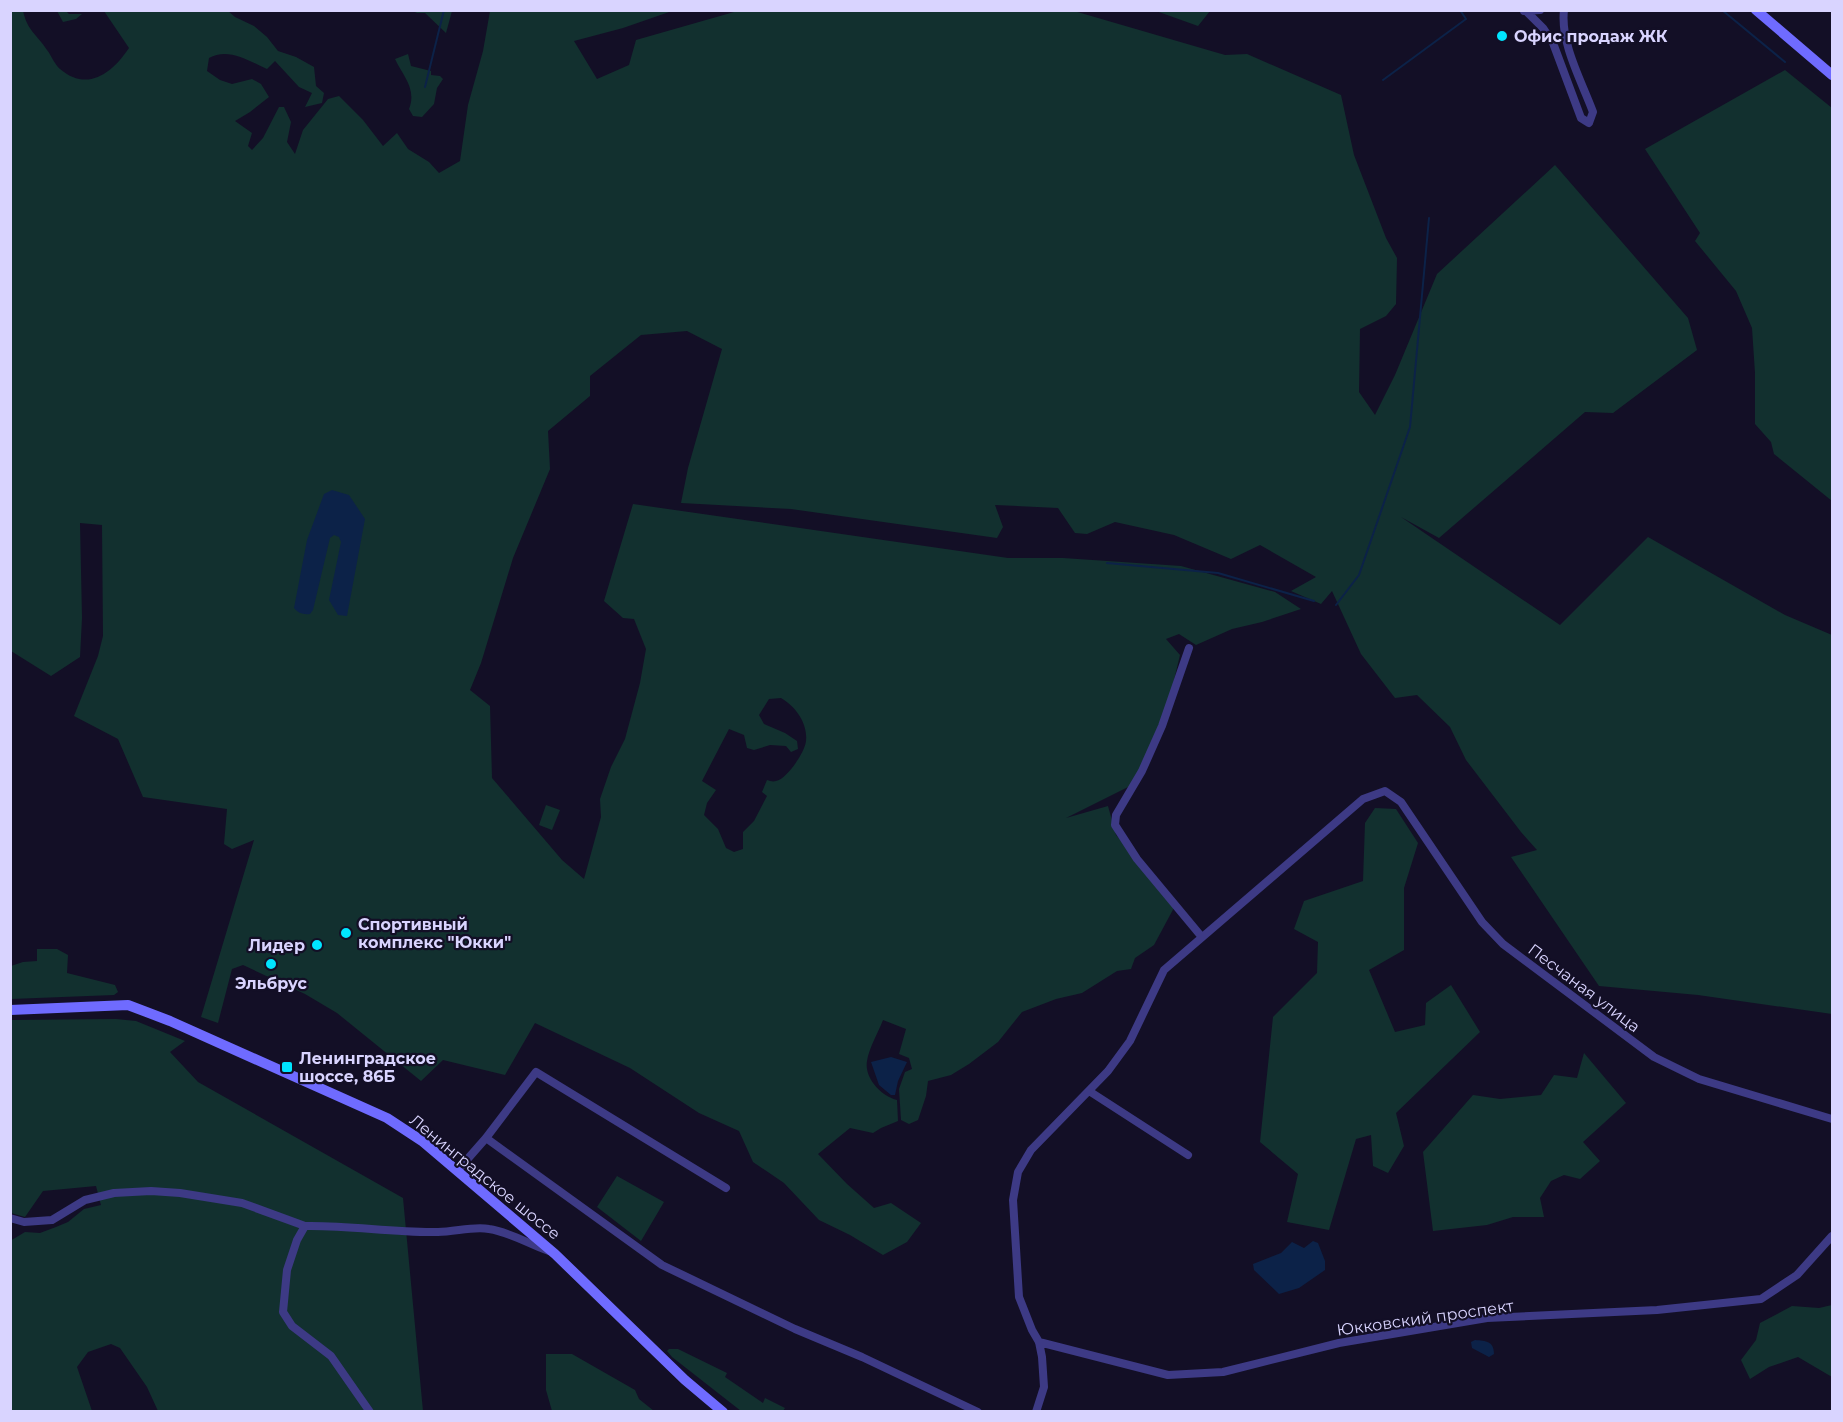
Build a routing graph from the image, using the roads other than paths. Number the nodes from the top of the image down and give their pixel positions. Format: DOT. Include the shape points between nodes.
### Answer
graph roads {
  1 [pos="1540,10"];
  2 [pos="1564,10"];
  3 [pos="1756,10"];
  4 [pos="1524,11"];
  5 [pos="1833,75"];
  6 [pos="1189,648"];
  7 [pos="1201,936"];
  8 [pos="10,1010"];
  9 [pos="1089,1091"];
  10 [pos="1833,1119"];
  11 [pos="486,1138"];
  12 [pos="1188,1155"];
  13 [pos="457,1171"];
  14 [pos="726,1188"];
  15 [pos="10,1218"];
  16 [pos="305,1226"];
  17 [pos="1833,1236"];
  18 [pos="555,1254"];
  19 [pos="1039,1341"];
  20 [pos="370,1412"];
  21 [pos="723,1412"];
  22 [pos="978,1412"];
  23 [pos="1036,1412"];
  1 -- 4 [label="street"];
  2 -- 4 [label="street" via="1565,38 1593,112 1589,123 1581,118 1553,43"];
  3 -- 5 [label="main road"];
  6 -- 7 [label="street" via="1162,726 1116,815 1115,825 1137,860"];
  7 -- 9 [label="street" via="1164,970 1130,1041"];
  7 -- 10 [label="street, Песчаная улица" via="1363,799 1385,791 1401,802 1482,922 1503,944 1654,1057 1699,1078"];
  8 -- 13 [label="main road, Ленинградское шоссе" via="128,1005 387,1118"];
  9 -- 12 [label="street"];
  9 -- 19 [label="street" via="1031,1150 1018,1172 1013,1200 1019,1297"];
  11 -- 13 [label="street"];
  11 -- 14 [label="street" via="536,1072"];
  11 -- 22 [label="street" via="662,1265"];
  13 -- 18 [label="main road, Ленинградское шоссе"];
  15 -- 16 [label="street" via="24,1222 52,1220 85,1200 114,1193 151,1191 242,1203"];
  16 -- 18 [label="street" via="338,1225 394,1232 486,1228"];
  16 -- 20 [label="street" via="287,1270 283,1312 292,1326 331,1356"];
  17 -- 19 [label="street, Юкковский проспект" via="1797,1275 1761,1299 1657,1310 1487,1318 1339,1343 1223,1372 1168,1375"];
  18 -- 21 [label="main road, Ленинградское шоссе"];
  19 -- 23 [label="street" via="1044,1387"];
}
